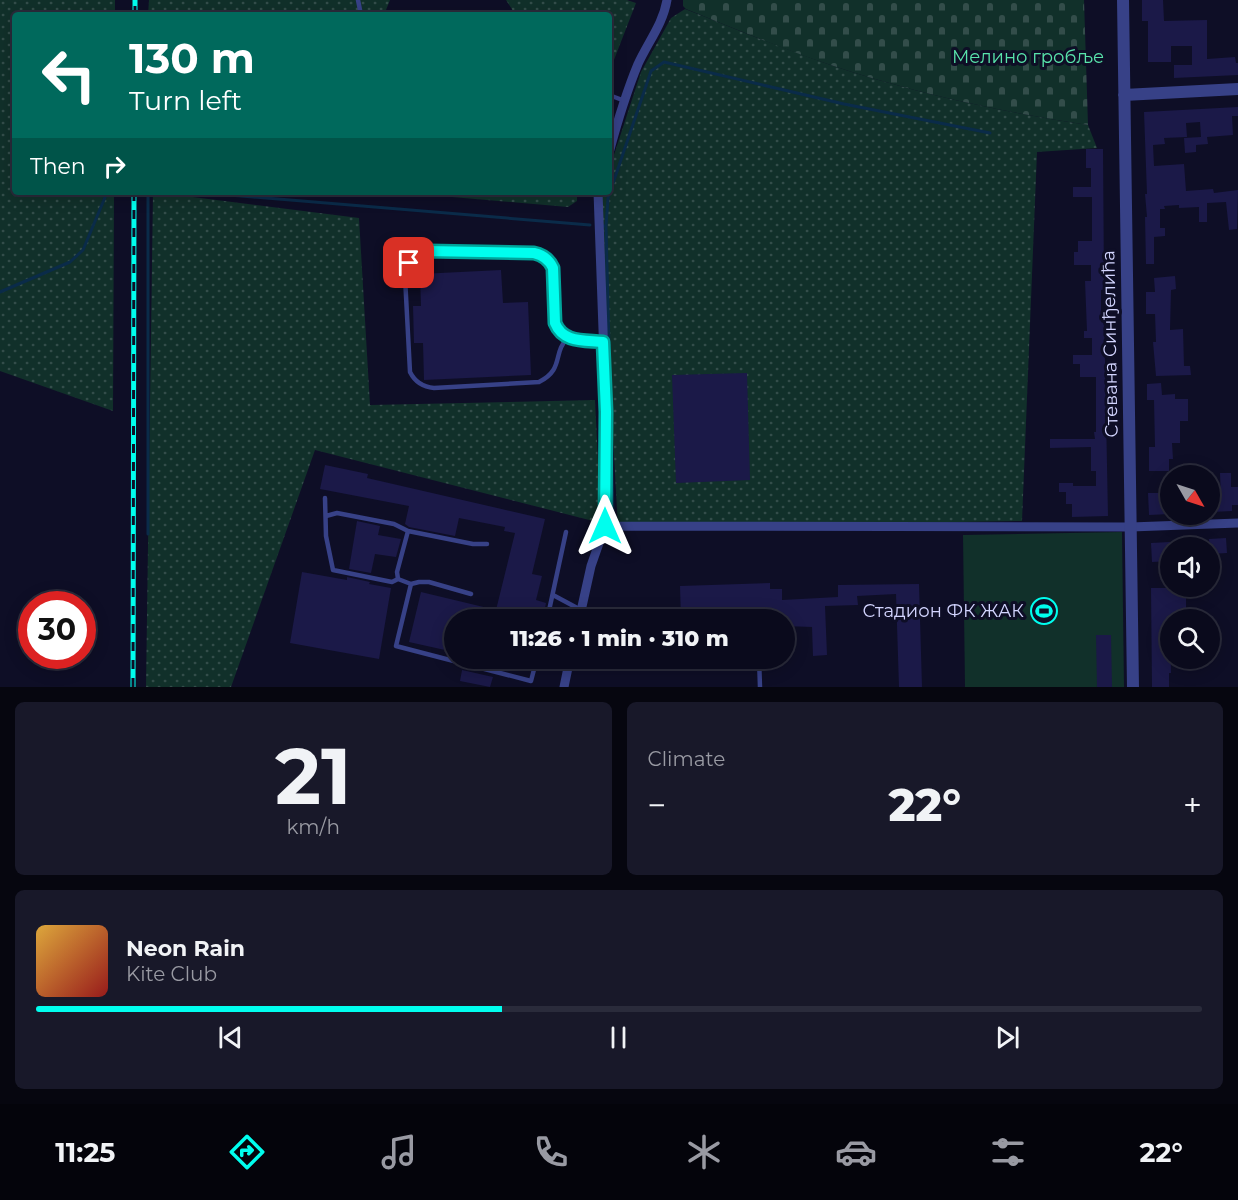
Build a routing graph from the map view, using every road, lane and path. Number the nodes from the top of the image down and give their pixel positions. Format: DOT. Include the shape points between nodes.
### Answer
graph roads {
  1 [pos="667,0"];
  2 [pos="1123,0"];
  3 [pos="1238,89"];
  4 [pos="1124,94"];
  5 [pos="612,96"];
  6 [pos="625,101"];
  7 [pos="612,143"];
  8 [pos="598,195"];
  9 [pos="568,338"];
  10 [pos="603,342"];
  11 [pos="324,498"];
  12 [pos="326,516"];
  13 [pos="1238,523"];
  14 [pos="605,526"];
  15 [pos="1131,528"];
  16 [pos="408,531"];
  17 [pos="566,532"];
  18 [pos="487,544"];
  19 [pos="398,579"];
  20 [pos="411,584"];
  21 [pos="471,594"];
  22 [pos="553,595"];
  23 [pos="550,609"];
  24 [pos="572,609"];
  25 [pos="581,609"];
  26 [pos="444,658"];
  27 [pos="485,669"];
  28 [pos="534,669"];
  29 [pos="568,669"];
  30 [pos="759,669"];
  31 [pos="564,687"];
  32 [pos="760,687"];
  33 [pos="1133,687"];
  1 -- 6 [label="street"];
  2 -- 4 [label="street, Стевана Синђелића"];
  3 -- 4 [label="street"];
  4 -- 15 [label="street, Стевана Синђелића"];
  5 -- 6 [label="lane"];
  6 -- 7 [label="street"];
  8 -- 10 [label="street"];
  9 -- 9 [label="lane" via="555,323 553,268 539,254 427,251 409,263 405,277 410,372 424,386 539,382 556,368 560,348"];
  9 -- 10 [label="lane"];
  10 -- 14 [label="street"];
  11 -- 12 [label="lane"];
  12 -- 16 [label="lane" via="338,513 394,524"];
  12 -- 19 [label="lane" via="333,570 392,582"];
  13 -- 15 [label="street"];
  14 -- 15 [label="street"];
  14 -- 25 [label="street"];
  15 -- 33 [label="street, Стевана Синђелића"];
  16 -- 18 [label="lane"];
  16 -- 19 [label="lane"];
  17 -- 22 [label="lane"];
  19 -- 20 [label="lane"];
  20 -- 21 [label="lane" via="429,582"];
  20 -- 26 [label="lane" via="396,646"];
  22 -- 23 [label="lane"];
  22 -- 24 [label="lane"];
  27 -- 28 [label="lane" via="531,681"];
  29 -- 31 [label="street"];
  30 -- 32 [label="lane"];
}
